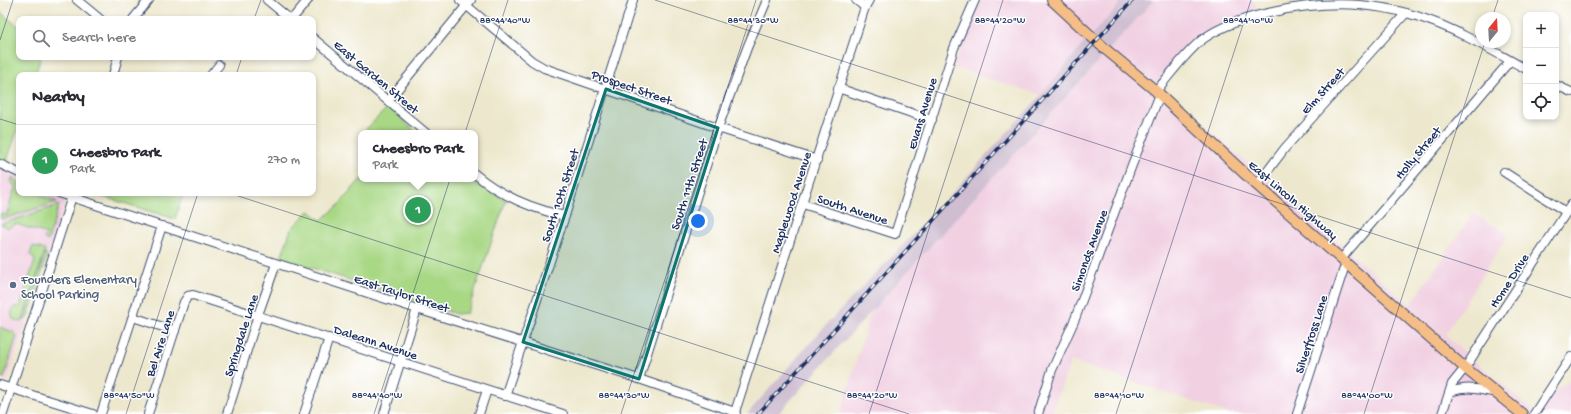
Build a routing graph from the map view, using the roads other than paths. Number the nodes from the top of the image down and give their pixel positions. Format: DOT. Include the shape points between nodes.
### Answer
graph roads {
  1 [pos="77,0"];
  2 [pos="149,0"];
  3 [pos="267,0"];
  4 [pos="308,0"];
  5 [pos="633,0"];
  6 [pos="856,0"];
  7 [pos="974,0"];
  8 [pos="1052,0"];
  9 [pos="764,1"];
  10 [pos="466,2"];
  11 [pos="867,4"];
  12 [pos="1406,13"];
  13 [pos="96,16"];
  14 [pos="136,16"];
  15 [pos="287,16"];
  16 [pos="294,16"];
  17 [pos="316,41"];
  18 [pos="117,60"];
  19 [pos="1510,61"];
  20 [pos="219,65"];
  21 [pos="1523,68"];
  22 [pos="113,72"];
  23 [pos="213,72"];
  24 [pos="1559,86"];
  25 [pos="838,88"];
  26 [pos="606,89"];
  27 [pos="1571,92"];
  28 [pos="1158,93"];
  29 [pos="388,101"];
  30 [pos="932,120"];
  31 [pos="718,128"];
  32 [pos="422,130"];
  33 [pos="817,160"];
  34 [pos="0,164"];
  35 [pos="16,172"];
  36 [pos="1504,172"];
  37 [pos="478,176"];
  38 [pos="1257,185"];
  39 [pos="73,196"];
  40 [pos="76,196"];
  41 [pos="803,204"];
  42 [pos="1571,205"];
  43 [pos="1566,212"];
  44 [pos="565,216"];
  45 [pos="162,226"];
  46 [pos="895,234"];
  47 [pos="1344,260"];
  48 [pos="276,264"];
  49 [pos="184,302"];
  50 [pos="417,309"];
  51 [pos="258,315"];
  52 [pos="133,317"];
  53 [pos="175,331"];
  54 [pos="329,338"];
  55 [pos="523,342"];
  56 [pos="1571,357"];
  57 [pos="401,362"];
  58 [pos="1464,368"];
  59 [pos="639,379"];
  60 [pos="0,385"];
  61 [pos="11,389"];
  62 [pos="487,390"];
  63 [pos="1450,392"];
  64 [pos="1496,393"];
  65 [pos="505,396"];
  66 [pos="736,413"];
  67 [pos="3,414"];
  68 [pos="93,414"];
  69 [pos="101,414"];
  70 [pos="148,414"];
  71 [pos="227,414"];
  72 [pos="304,414"];
  73 [pos="384,414"];
  74 [pos="479,414"];
  75 [pos="563,414"];
  76 [pos="1038,414"];
  77 [pos="1297,414"];
  78 [pos="1442,414"];
  79 [pos="1522,414"];
  80 [pos="1534,414"];
  1 -- 13 [label="street"];
  2 -- 14 [label="street"];
  3 -- 15 [label="street"];
  4 -- 16 [label="street"];
  5 -- 26 [label="street, South 10th Street"];
  6 -- 11 [label="street"];
  7 -- 30 [label="street, Evans Avenue" via="954,48"];
  8 -- 28 [label="main road, East Lincoln Highway"];
  9 -- 31 [label="street, South 11th Street"];
  10 -- 26 [label="street, Prospect Street" via="538,66"];
  10 -- 29 [label="street"];
  11 -- 25 [label="street, Maplewood Avenue"];
  12 -- 19 [label="street" via="1442,26"];
  12 -- 28 [label="street" via="1381,7 1330,3 1292,7 1239,20 1202,40"];
  12 -- 38 [label="street, Elm Street" via="1286,148"];
  17 -- 29 [label="street, East Garden Street"];
  18 -- 22 [label="street"];
  19 -- 21 [label="street"];
  19 -- 47 [label="street, Holly Street"];
  20 -- 23 [label="street"];
  24 -- 27 [label="street"];
  25 -- 30 [label="street"];
  25 -- 33 [label="street, Maplewood Avenue"];
  26 -- 31 [label="street, Prospect Street"];
  26 -- 44 [label="street, South 10th Street"];
  28 -- 38 [label="main road, East Lincoln Highway"];
  28 -- 76 [label="street, Simonds Avenue" via="1075,319 1052,370"];
  29 -- 32 [label="street, East Garden Street"];
  30 -- 46 [label="street, Evans Avenue"];
  31 -- 33 [label="street, Prospect Street"];
  31 -- 59 [label="street, South 11th Street"];
  33 -- 41 [label="street, Maplewood Avenue"];
  34 -- 35 [label="street"];
  36 -- 43 [label="street"];
  37 -- 44 [label="street" via="500,193"];
  38 -- 47 [label="main road, East Lincoln Highway"];
  39 -- 61 [label="street"];
  40 -- 45 [label="street, East Taylor Street"];
  41 -- 46 [label="street, South Avenue"];
  41 -- 66 [label="street, Maplewood Avenue"];
  42 -- 43 [label="street, Home Drive"];
  43 -- 58 [label="street, Home Drive"];
  44 -- 55 [label="street, South 10th Street"];
  45 -- 48 [label="street, East Taylor Street"];
  45 -- 52 [label="street"];
  47 -- 58 [label="main road, East Lincoln Highway"];
  47 -- 77 [label="street, Silverfross Lane"];
  48 -- 50 [label="street, East Taylor Street"];
  48 -- 51 [label="street, Springdale Lane"];
  49 -- 51 [label="street, Daleann Avenue" via="188,296 196,295"];
  49 -- 53 [label="street, Bel Aire Lane"];
  50 -- 55 [label="street, East Taylor Street"];
  50 -- 57 [label="street"];
  51 -- 54 [label="street, Daleann Avenue"];
  51 -- 71 [label="street, Springdale Lane"];
  52 -- 53 [label="street"];
  52 -- 69 [label="street"];
  53 -- 70 [label="street, Bel Aire Lane"];
  54 -- 57 [label="street, Daleann Avenue"];
  54 -- 72 [label="street"];
  55 -- 59 [label="street, East Taylor Street"];
  55 -- 65 [label="street, South 10th Street"];
  56 -- 80 [label="street"];
  57 -- 62 [label="street, Daleann Avenue"];
  57 -- 73 [label="street"];
  58 -- 63 [label="street, Home Drive" via="1452,384"];
  58 -- 64 [label="main road, East Lincoln Highway"];
  59 -- 66 [label="street, East Taylor Street"];
  60 -- 61 [label="street"];
  61 -- 67 [label="street"];
  61 -- 68 [label="street"];
  62 -- 65 [label="street, Daleann Avenue"];
  62 -- 74 [label="street"];
  63 -- 64 [label="street" via="1462,388 1476,388"];
  63 -- 78 [label="street, Home Drive"];
  64 -- 79 [label="main road, East Lincoln Highway"];
  65 -- 75 [label="street, Daleann Avenue"];
}
